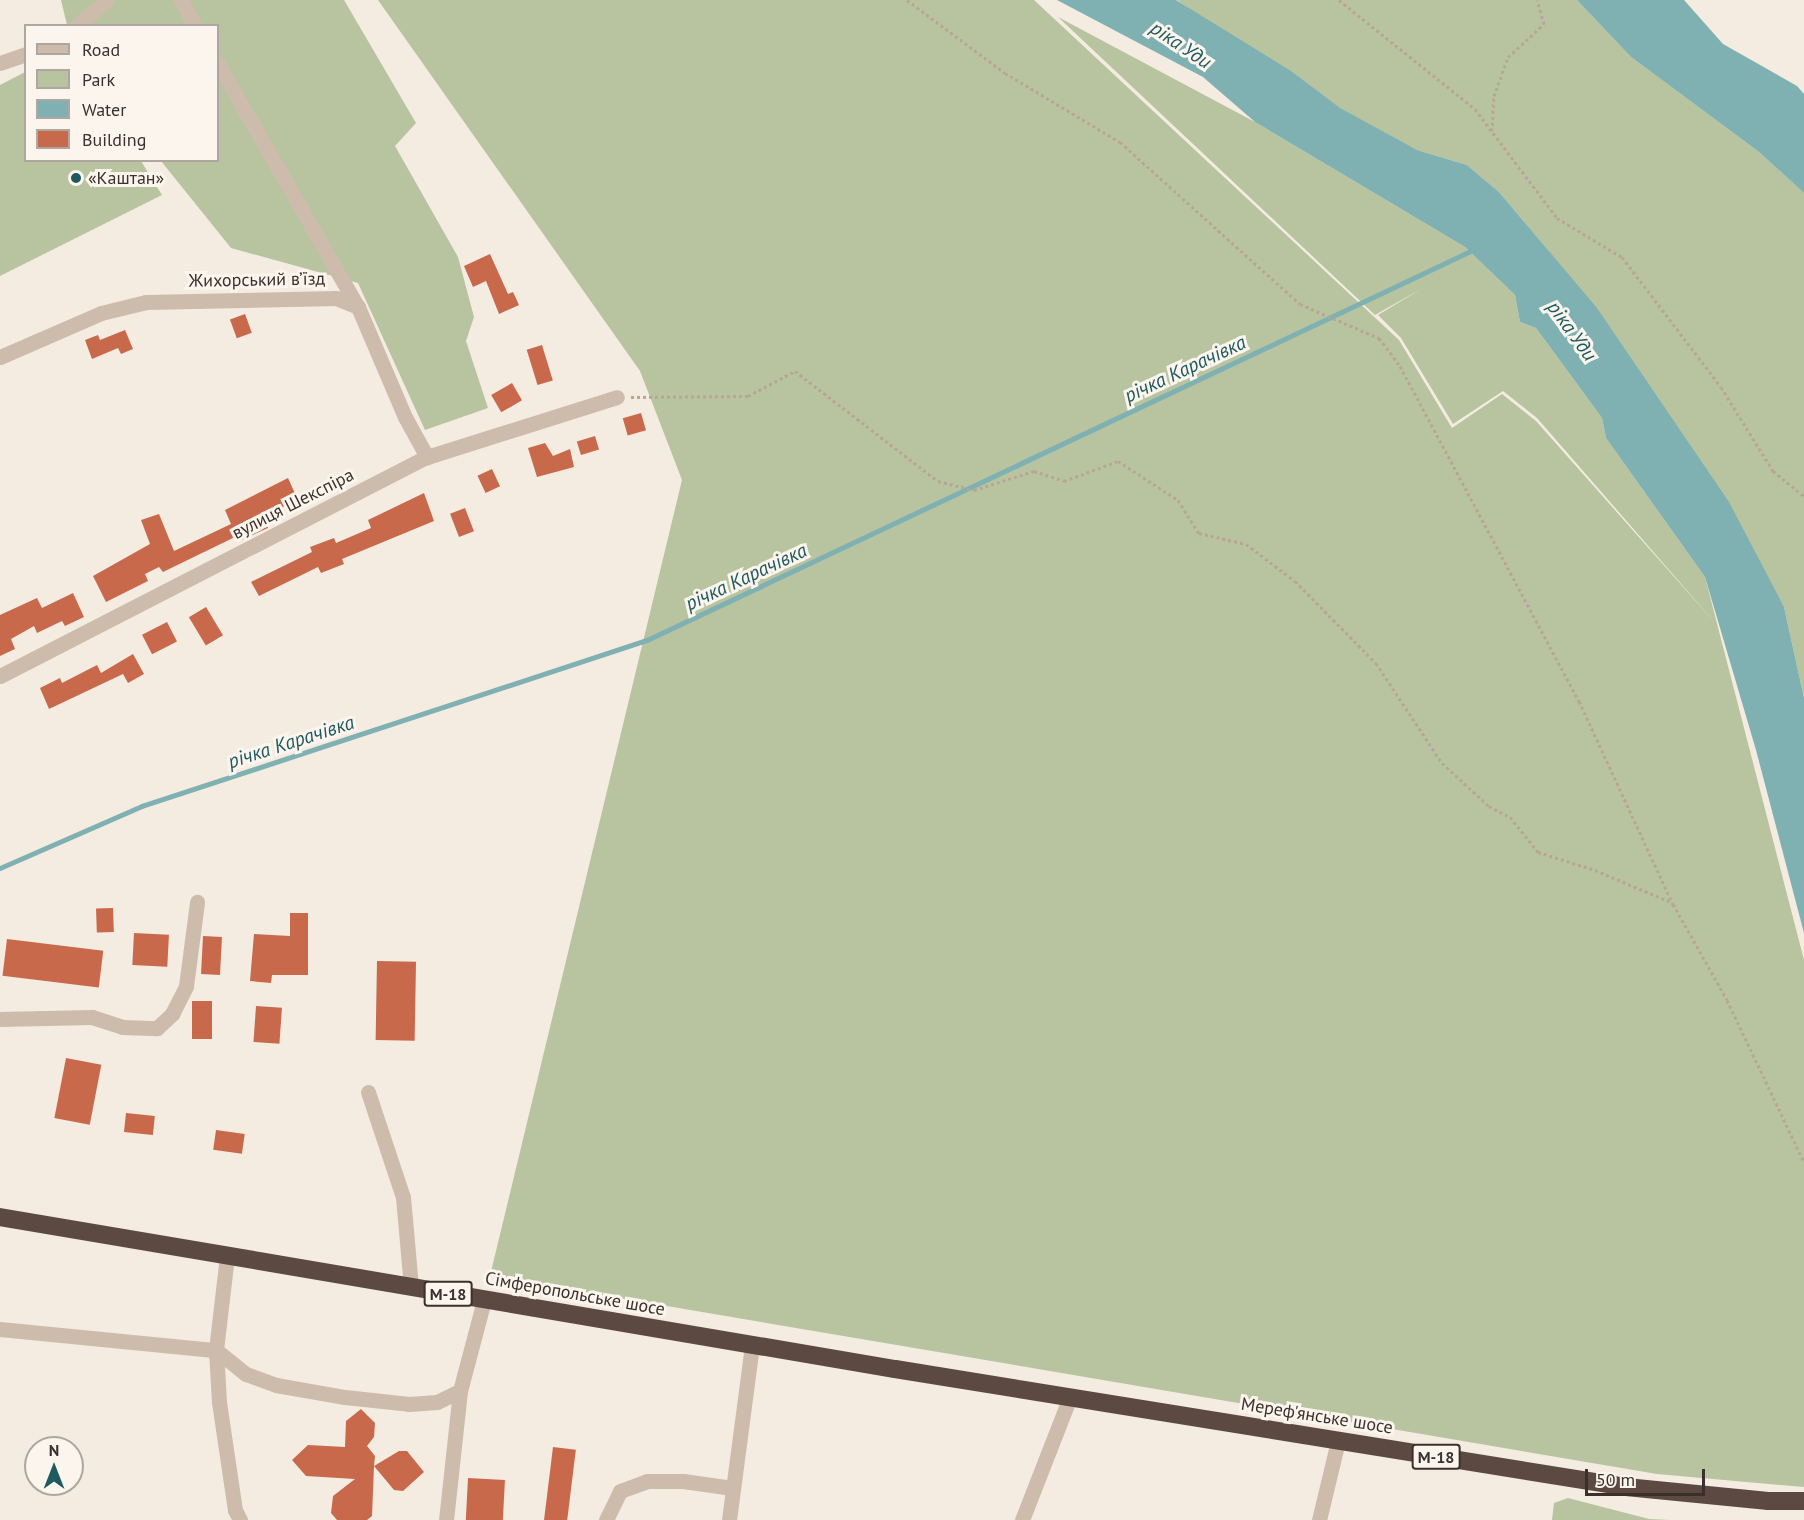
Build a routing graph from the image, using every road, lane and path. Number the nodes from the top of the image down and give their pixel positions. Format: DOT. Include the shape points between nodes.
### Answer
graph roads {
  1 [pos="107,0"];
  2 [pos="181,0"];
  3 [pos="907,0"];
  4 [pos="1340,0"];
  5 [pos="1537,0"];
  6 [pos="78,24"];
  7 [pos="194,24"];
  8 [pos="24,55"];
  9 [pos="0,63"];
  10 [pos="219,66"];
  11 [pos="1492,131"];
  12 [pos="358,307"];
  13 [pos="0,357"];
  14 [pos="617,397"];
  15 [pos="427,457"];
  16 [pos="1804,496"];
  17 [pos="0,676"];
  18 [pos="197,902"];
  19 [pos="1673,904"];
  20 [pos="0,1019"];
  21 [pos="368,1092"];
  22 [pos="1804,1162"];
  23 [pos="0,1217"];
  24 [pos="227,1256"];
  25 [pos="411,1287"];
  26 [pos="484,1300"];
  27 [pos="0,1329"];
  28 [pos="752,1345"];
  29 [pos="216,1350"];
  30 [pos="895,1369"];
  31 [pos="460,1391"];
  32 [pos="1070,1397"];
  33 [pos="1338,1441"];
  34 [pos="733,1488"];
  35 [pos="1804,1501"];
  36 [pos="236,1517"];
  37 [pos="446,1520"];
  38 [pos="606,1520"];
  39 [pos="729,1520"];
  40 [pos="1022,1520"];
  41 [pos="1318,1520"];
  1 -- 6 [label="street"];
  2 -- 7 [label="street"];
  3 -- 19 [label="path" via="1005,73 1120,142 1300,304 1379,338 1406,376 1580,701"];
  4 -- 11 [label="path" via="1475,109"];
  5 -- 11 [label="path" via="1544,24 1508,57 1494,96"];
  8 -- 9 [label="street"];
  10 -- 12 [label="street"];
  11 -- 16 [label="path" via="1557,218 1622,257 1721,387 1773,471"];
  12 -- 13 [label="street, Жихорський в’їзд" via="336,298 146,302 101,313"];
  12 -- 15 [label="street" via="405,417"];
  14 -- 15 [label="street, вулиця Шекспіра"];
  14 -- 19 [label="path" via="748,396 795,371 938,481 974,490 1034,471 1064,481 1118,460 1178,500 1199,532 1246,544 1294,581 1376,663 1442,763 1489,806 1510,817 1538,852 1595,870"];
  15 -- 17 [label="street, вулиця Шекспіра"];
  18 -- 20 [label="street" via="186,986 172,1014 158,1028 122,1027 92,1017"];
  19 -- 22 [label="path" via="1727,1000"];
  21 -- 25 [label="street" via="403,1197"];
  23 -- 24 [label="highway, Сімферопольське шосе / М-18"];
  24 -- 25 [label="highway, Сімферопольське шосе / М-18"];
  24 -- 29 [label="street"];
  25 -- 26 [label="highway, Сімферопольське шосе / М-18"];
  26 -- 28 [label="highway, Сімферопольське шосе / М-18"];
  26 -- 31 [label="street"];
  27 -- 29 [label="street"];
  28 -- 30 [label="highway, Сімферопольське шосе / М-18"];
  28 -- 34 [label="street"];
  29 -- 31 [label="street" via="246,1374 276,1385 345,1397 409,1404 437,1402"];
  29 -- 36 [label="street" via="219,1402"];
  30 -- 32 [label="highway, Мереф'янське шосе / М-18"];
  31 -- 37 [label="street"];
  32 -- 33 [label="highway, Мереф'янське шосе / М-18"];
  32 -- 40 [label="street"];
  33 -- 35 [label="highway, Мереф'янське шосе / М-18" via="1626,1487"];
  33 -- 41 [label="street"];
  34 -- 38 [label="street" via="647,1481 620,1491"];
  34 -- 39 [label="street"];
}
